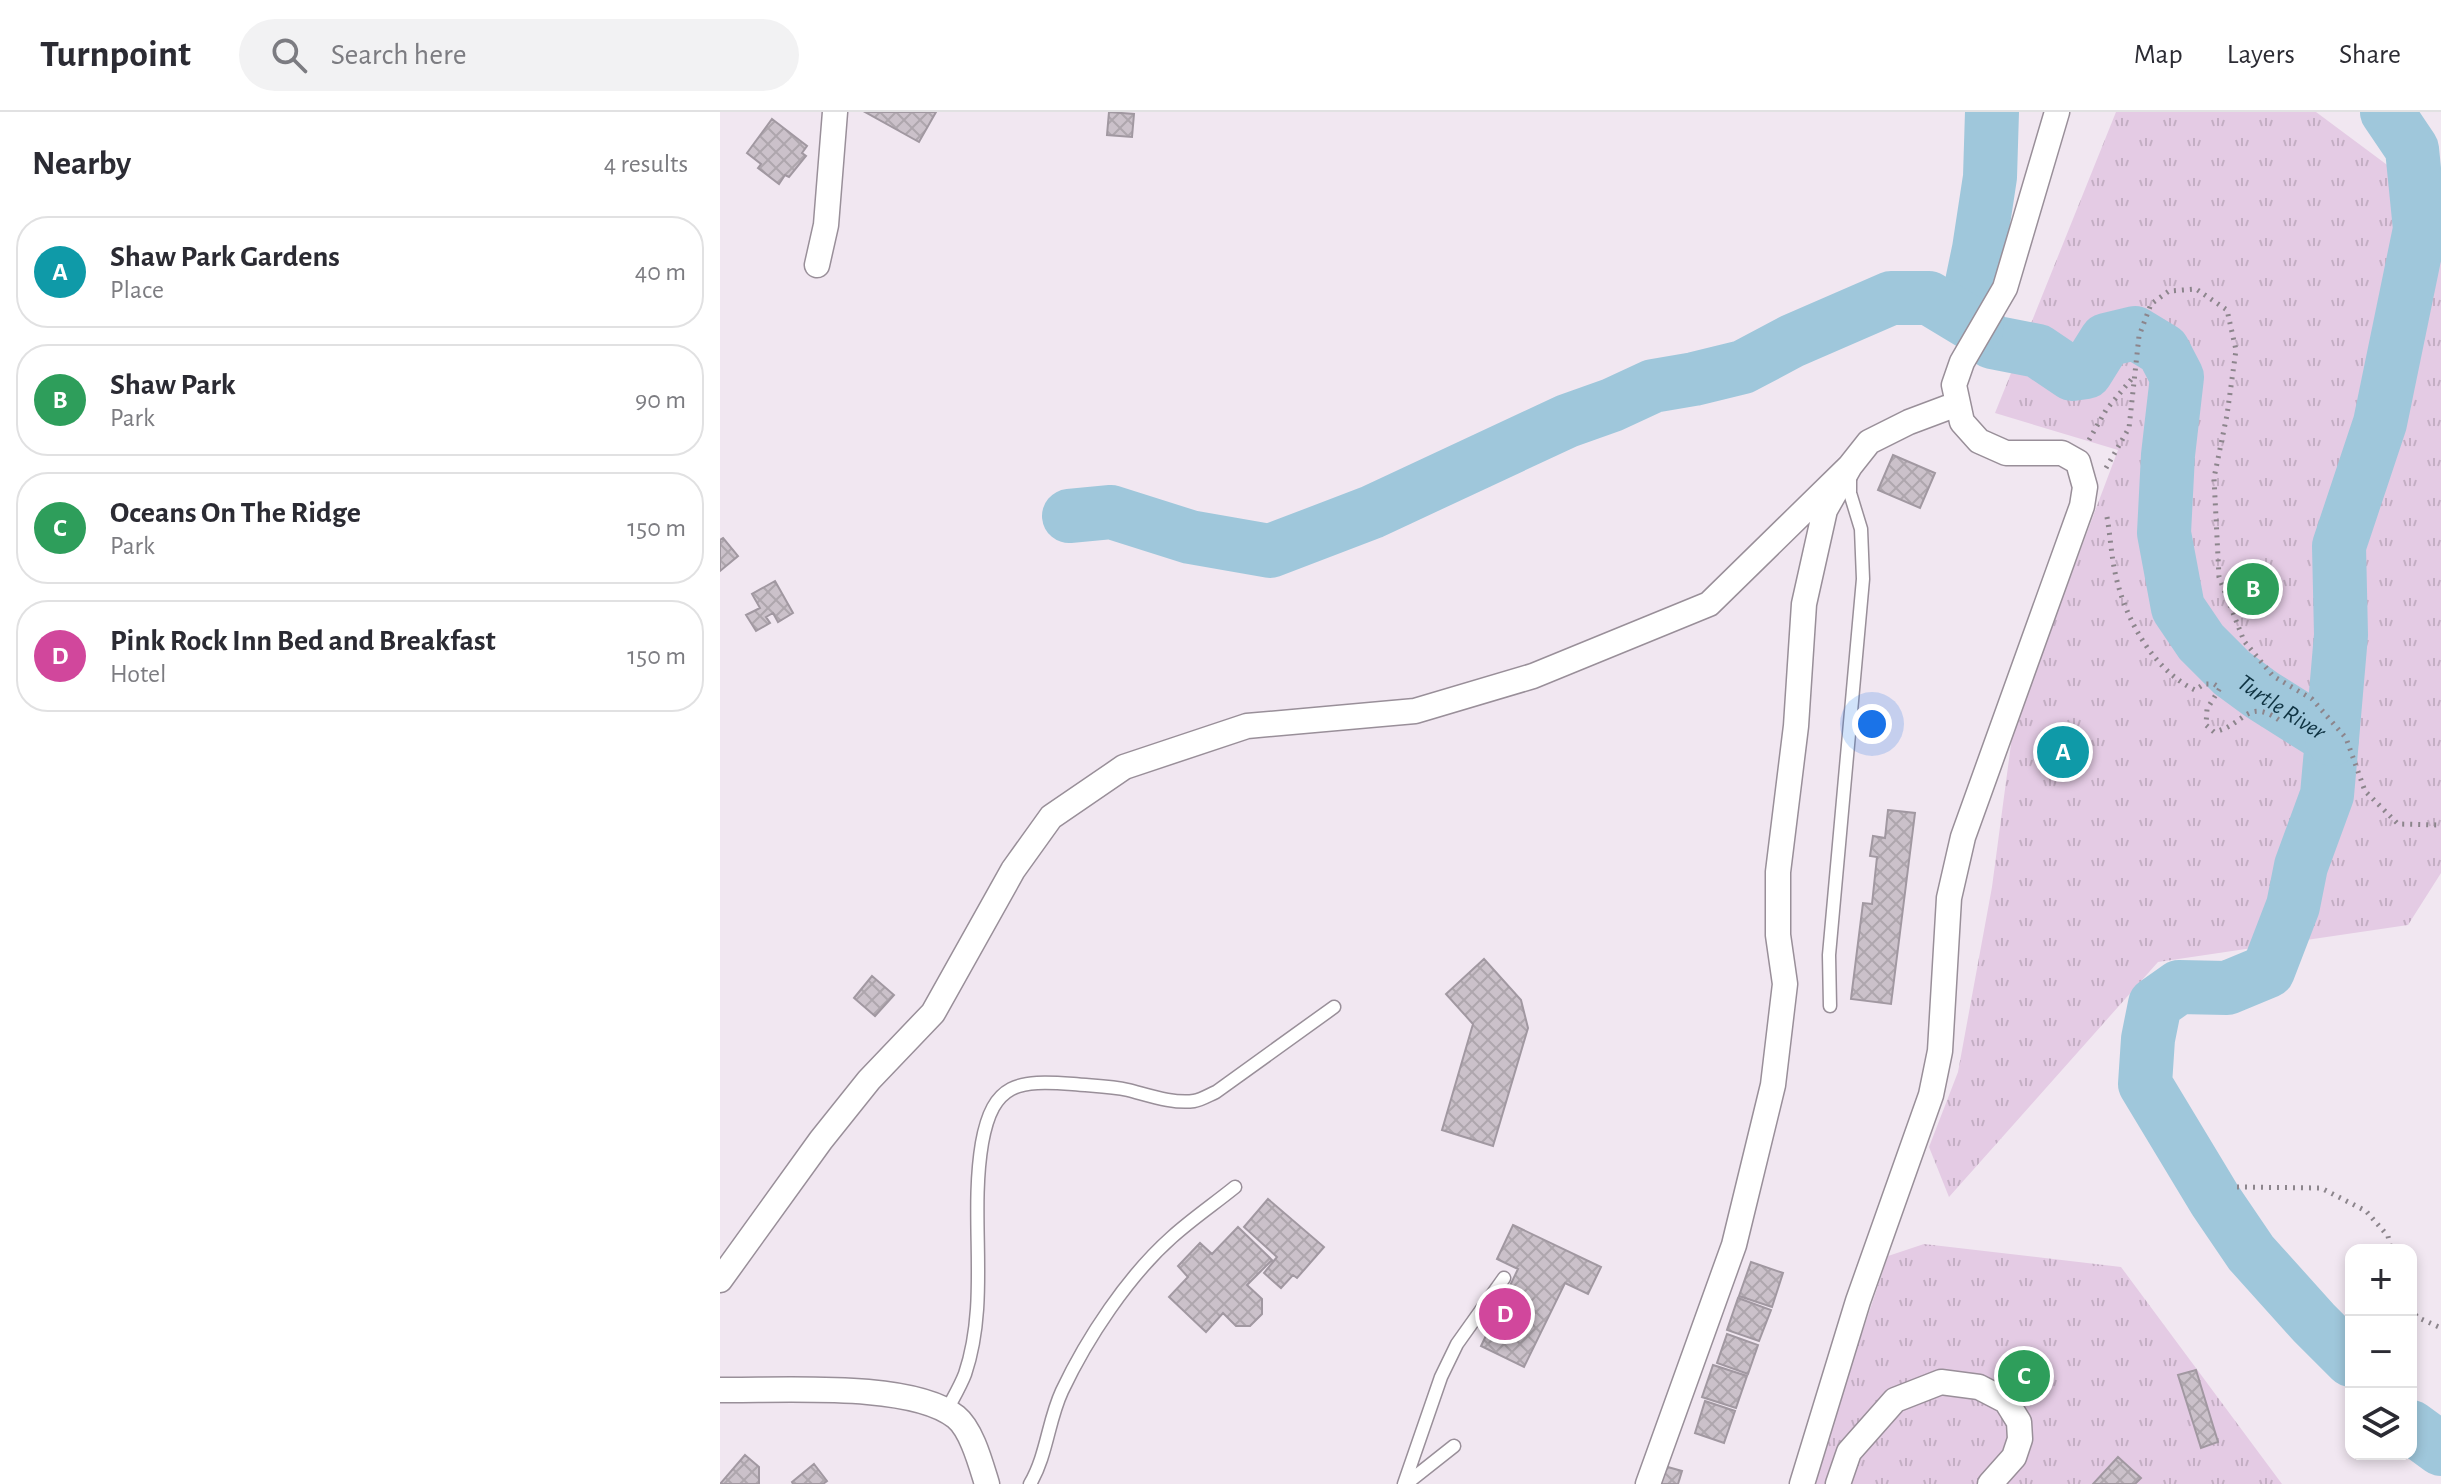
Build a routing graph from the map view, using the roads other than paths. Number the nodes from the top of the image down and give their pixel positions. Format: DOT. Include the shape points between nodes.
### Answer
graph roads {
  1 [pos="835,112"];
  2 [pos="2057,112"];
  3 [pos="817,265"];
  4 [pos="1957,404"];
  5 [pos="1850,466"];
  6 [pos="1830,1006"];
  7 [pos="1334,1007"];
  8 [pos="1235,1187"];
  9 [pos="1504,1278"];
  10 [pos="720,1280"];
  11 [pos="720,1390"];
  12 [pos="946,1412"];
  13 [pos="1454,1446"];
  14 [pos="987,1484"];
  15 [pos="1030,1484"];
  16 [pos="1405,1484"];
  17 [pos="1648,1484"];
  18 [pos="1802,1484"];
  19 [pos="1838,1484"];
  20 [pos="1990,1484"];
  1 -- 3 [label="street" via="826,225"];
  2 -- 4 [label="street" via="2005,288 1954,385"];
  4 -- 5 [label="street" via="1869,442"];
  4 -- 18 [label="street" via="1962,422 1979,441 2006,453 2062,453 2078,462 2085,487 2079,518 1963,837 1949,898 1940,1051 1931,1095 1858,1301"];
  5 -- 6 [label="lane" via="1863,579 1829,955"];
  5 -- 10 [label="street" via="1709,604 1533,676 1415,711 1247,726 1124,767 1051,817 1013,870 933,1013 859,1092"];
  5 -- 17 [label="street" via="1825,510 1804,604 1778,872 1785,984 1773,1085 1734,1245"];
  7 -- 12 [label="lane" via="1216,1092 1195,1101 1116,1087 1049,1083 1021,1083 997,1099 986,1120 981,1152 974,1335"];
  8 -- 15 [label="lane" via="1170,1238 1119,1296 1072,1370"];
  9 -- 16 [label="lane" via="1457,1344 1441,1377"];
  11 -- 12 [label="street" via="888,1393 928,1401"];
  12 -- 14 [label="street" via="958,1418"];
  13 -- 16 [label="lane"];
  19 -- 20 [label="street" via="1849,1452 1895,1400 1941,1382 1979,1387 2006,1401 2019,1422 2014,1457"];
}
